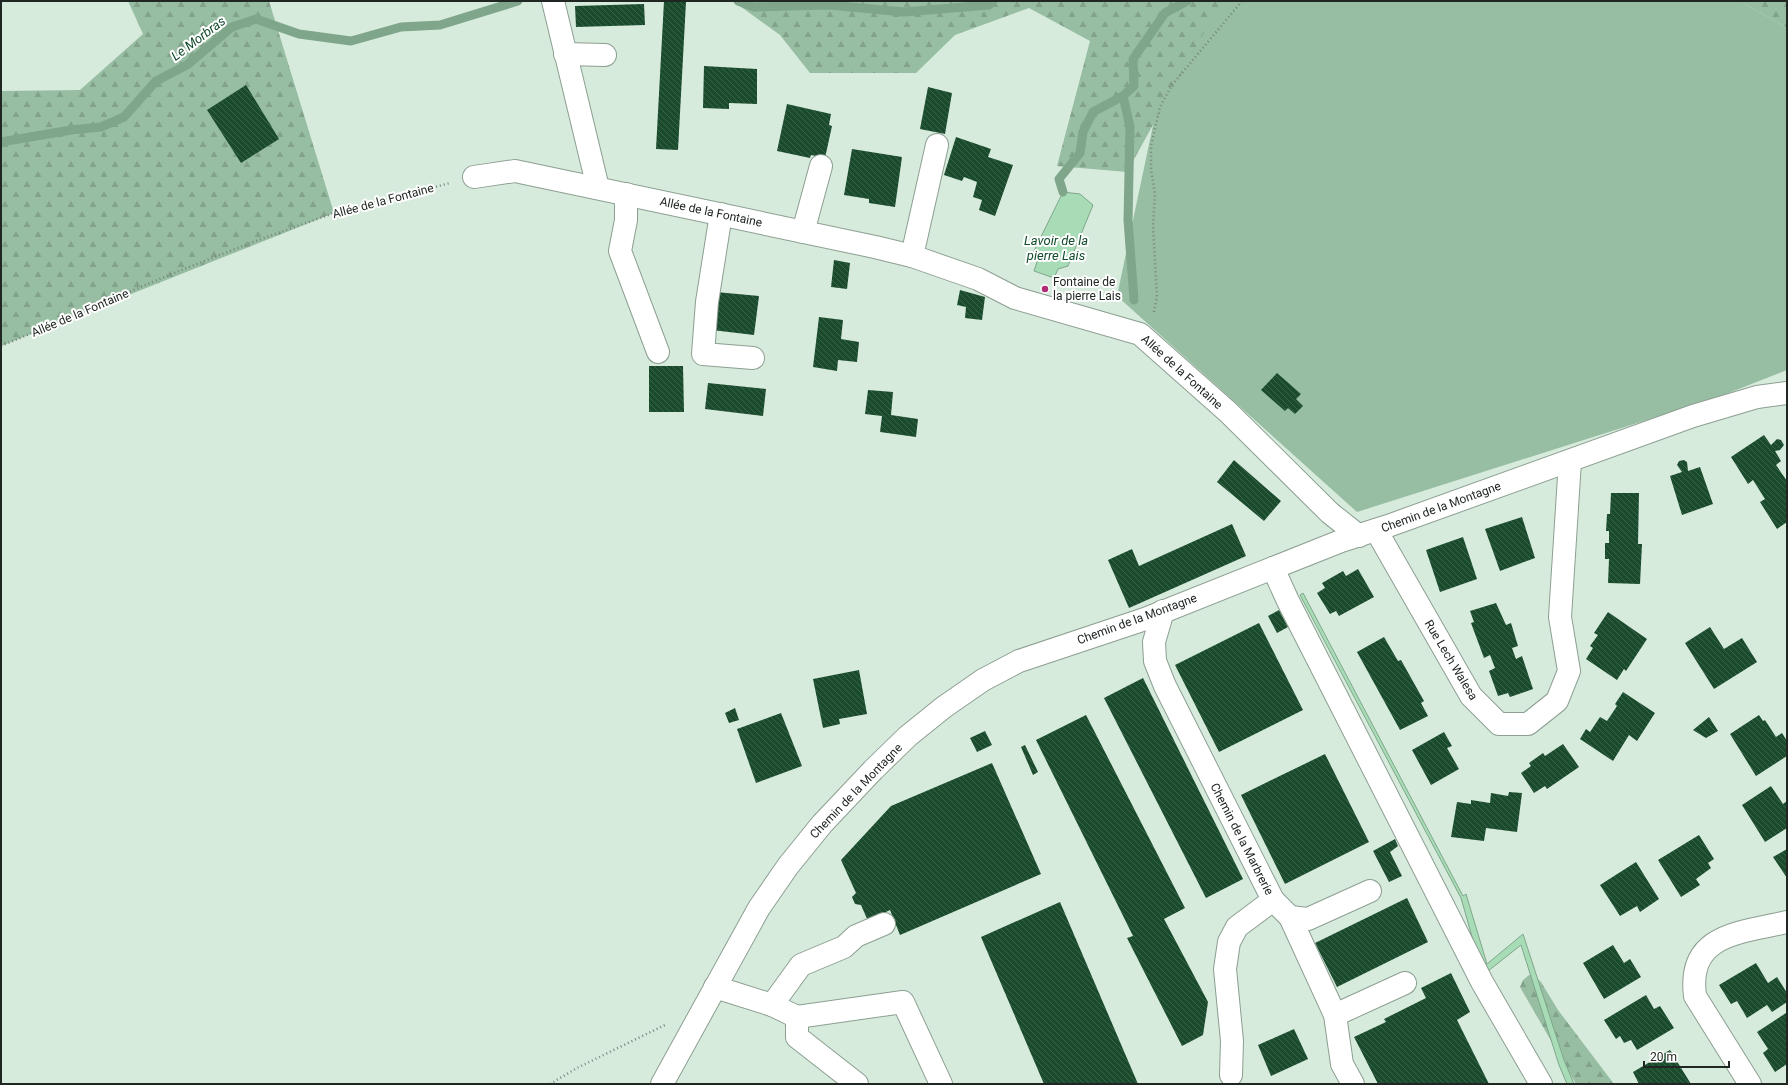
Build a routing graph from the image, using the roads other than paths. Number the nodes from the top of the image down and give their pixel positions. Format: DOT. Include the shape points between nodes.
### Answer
graph roads {
  1 [pos="553,2"];
  2 [pos="565,54"];
  3 [pos="606,55"];
  4 [pos="937,145"];
  5 [pos="821,166"];
  6 [pos="474,177"];
  7 [pos="598,188"];
  8 [pos="626,194"];
  9 [pos="721,214"];
  10 [pos="803,232"];
  11 [pos="912,256"];
  12 [pos="658,352"];
  13 [pos="753,358"];
  14 [pos="1787,393"];
  15 [pos="1570,461"];
  16 [pos="1367,533"];
  17 [pos="1273,568"];
  18 [pos="1163,611"];
  19 [pos="1370,891"];
  20 [pos="1273,900"];
  21 [pos="1290,917"];
  22 [pos="1787,922"];
  23 [pos="884,924"];
  24 [pos="1405,983"];
  25 [pos="715,987"];
  26 [pos="772,1005"];
  27 [pos="1335,1015"];
  28 [pos="797,1016"];
  29 [pos="1231,1076"];
  30 [pos="667,1082"];
  31 [pos="857,1084"];
  32 [pos="941,1084"];
  33 [pos="1353,1084"];
  34 [pos="1541,1084"];
  35 [pos="1750,1084"];
  1 -- 2 [label="street"];
  2 -- 3 [label="street"];
  2 -- 7 [label="street"];
  4 -- 11 [label="street"];
  5 -- 10 [label="street"];
  6 -- 7 [label="street, Allée de la Fontaine" via="514,171"];
  7 -- 8 [label="street, Allée de la Fontaine"];
  8 -- 9 [label="street, Allée de la Fontaine"];
  8 -- 12 [label="street" via="626,220 620,251"];
  9 -- 10 [label="street, Allée de la Fontaine"];
  9 -- 13 [label="street" via="707,302 703,354"];
  10 -- 11 [label="street, Allée de la Fontaine"];
  11 -- 16 [label="street, Allée de la Fontaine" via="978,279 1015,298 1140,334 1228,412 1330,513"];
  14 -- 15 [label="street, Chemin de la Montagne" via="1757,397 1693,416"];
  15 -- 16 [label="street, Chemin de la Montagne"];
  15 -- 16 [label="street, Rue Lech Walesa" via="1560,617 1569,671 1557,701 1528,724 1499,724 1471,696"];
  16 -- 17 [label="street, Chemin de la Montagne"];
  17 -- 18 [label="street, Chemin de la Montagne"];
  17 -- 34 [label="street" via="1482,982"];
  18 -- 20 [label="street, Chemin de la Marbrerie" via="1154,642 1155,661 1165,686"];
  18 -- 25 [label="street, Chemin de la Montagne" via="1019,661 983,680 908,736 822,824 788,866 759,908"];
  19 -- 21 [label="street" via="1308,919"];
  20 -- 21 [label="street, Chemin de la Marbrerie"];
  20 -- 29 [label="street" via="1237,927 1229,942 1225,969 1232,1041"];
  21 -- 27 [label="street, Chemin de la Marbrerie"];
  22 -- 35 [label="street" via="1722,938 1704,950 1696,966 1695,996"];
  23 -- 26 [label="street" via="856,936 844,946 801,965"];
  24 -- 27 [label="street"];
  25 -- 26 [label="street"];
  25 -- 30 [label="street, Chemin de la Montagne"];
  26 -- 28 [label="street"];
  27 -- 33 [label="street, Chemin de la Marbrerie" via="1342,1064"];
  28 -- 31 [label="street" via="797,1037"];
  28 -- 32 [label="street" via="903,1002"];
}
